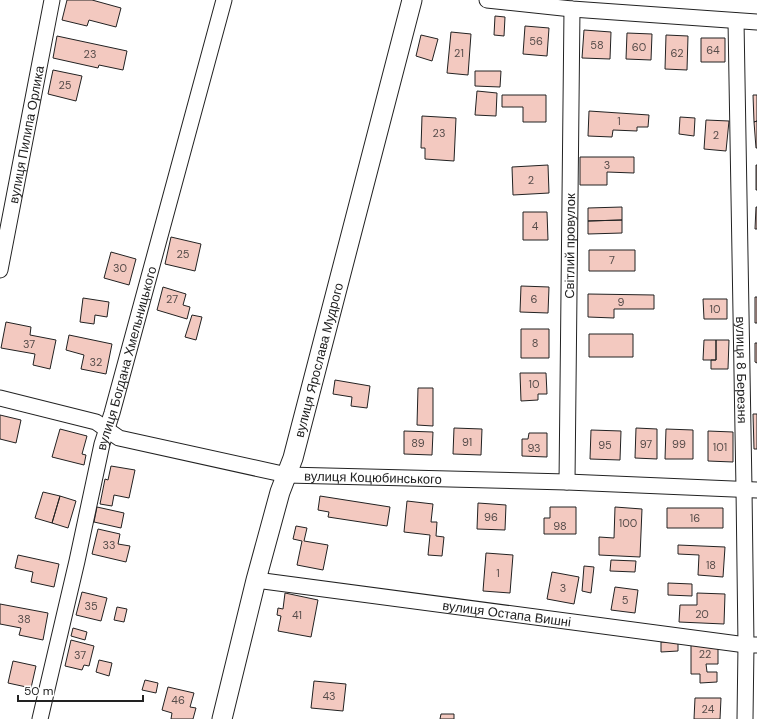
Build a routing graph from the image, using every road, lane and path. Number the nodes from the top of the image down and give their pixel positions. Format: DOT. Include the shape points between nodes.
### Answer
graph roads {
  1 [pos="52,0"];
  2 [pos="224,0"];
  3 [pos="412,0"];
  4 [pos="488,0"];
  5 [pos="572,8"];
  6 [pos="736,21"];
  7 [pos="757,22"];
  8 [pos="0,270"];
  9 [pos="0,398"];
  10 [pos="107,429"];
  11 [pos="287,475"];
  12 [pos="567,482"];
  13 [pos="751,490"];
  14 [pos="256,580"];
  15 [pos="752,645"];
  16 [pos="40,719"];
  17 [pos="222,719"];
  18 [pos="745,719"];
  1 -- 8 [label="street, вулиця Пилипа Орлика"];
  2 -- 10 [label="street, вулиця Богдана Хмельницького"];
  3 -- 11 [label="street, вулиця Ярослава Мудрого"];
  4 -- 5 [label="street"];
  5 -- 6 [label="street"];
  5 -- 12 [label="street, Світлий провулок"];
  6 -- 7 [label="street"];
  6 -- 13 [label="street, вулиця 8 Березня"];
  9 -- 10 [label="street, вулиця Коцюбинського" via="96,422"];
  10 -- 11 [label="street, вулиця Коцюбинського" via="119,438"];
  10 -- 16 [label="street, вулиця Богдана Хмельницького"];
  11 -- 12 [label="street, вулиця Коцюбинського"];
  11 -- 14 [label="street, вулиця Ярослава Мудрого"];
  12 -- 13 [label="street, вулиця Коцюбинського"];
  13 -- 15 [label="street, вулиця 8 Березня"];
  14 -- 15 [label="street, вулиця Остапа Вишні"];
  14 -- 17 [label="street, вулиця Ярослава Мудрого"];
  15 -- 18 [label="street, вулиця 8 Березня"];
}
